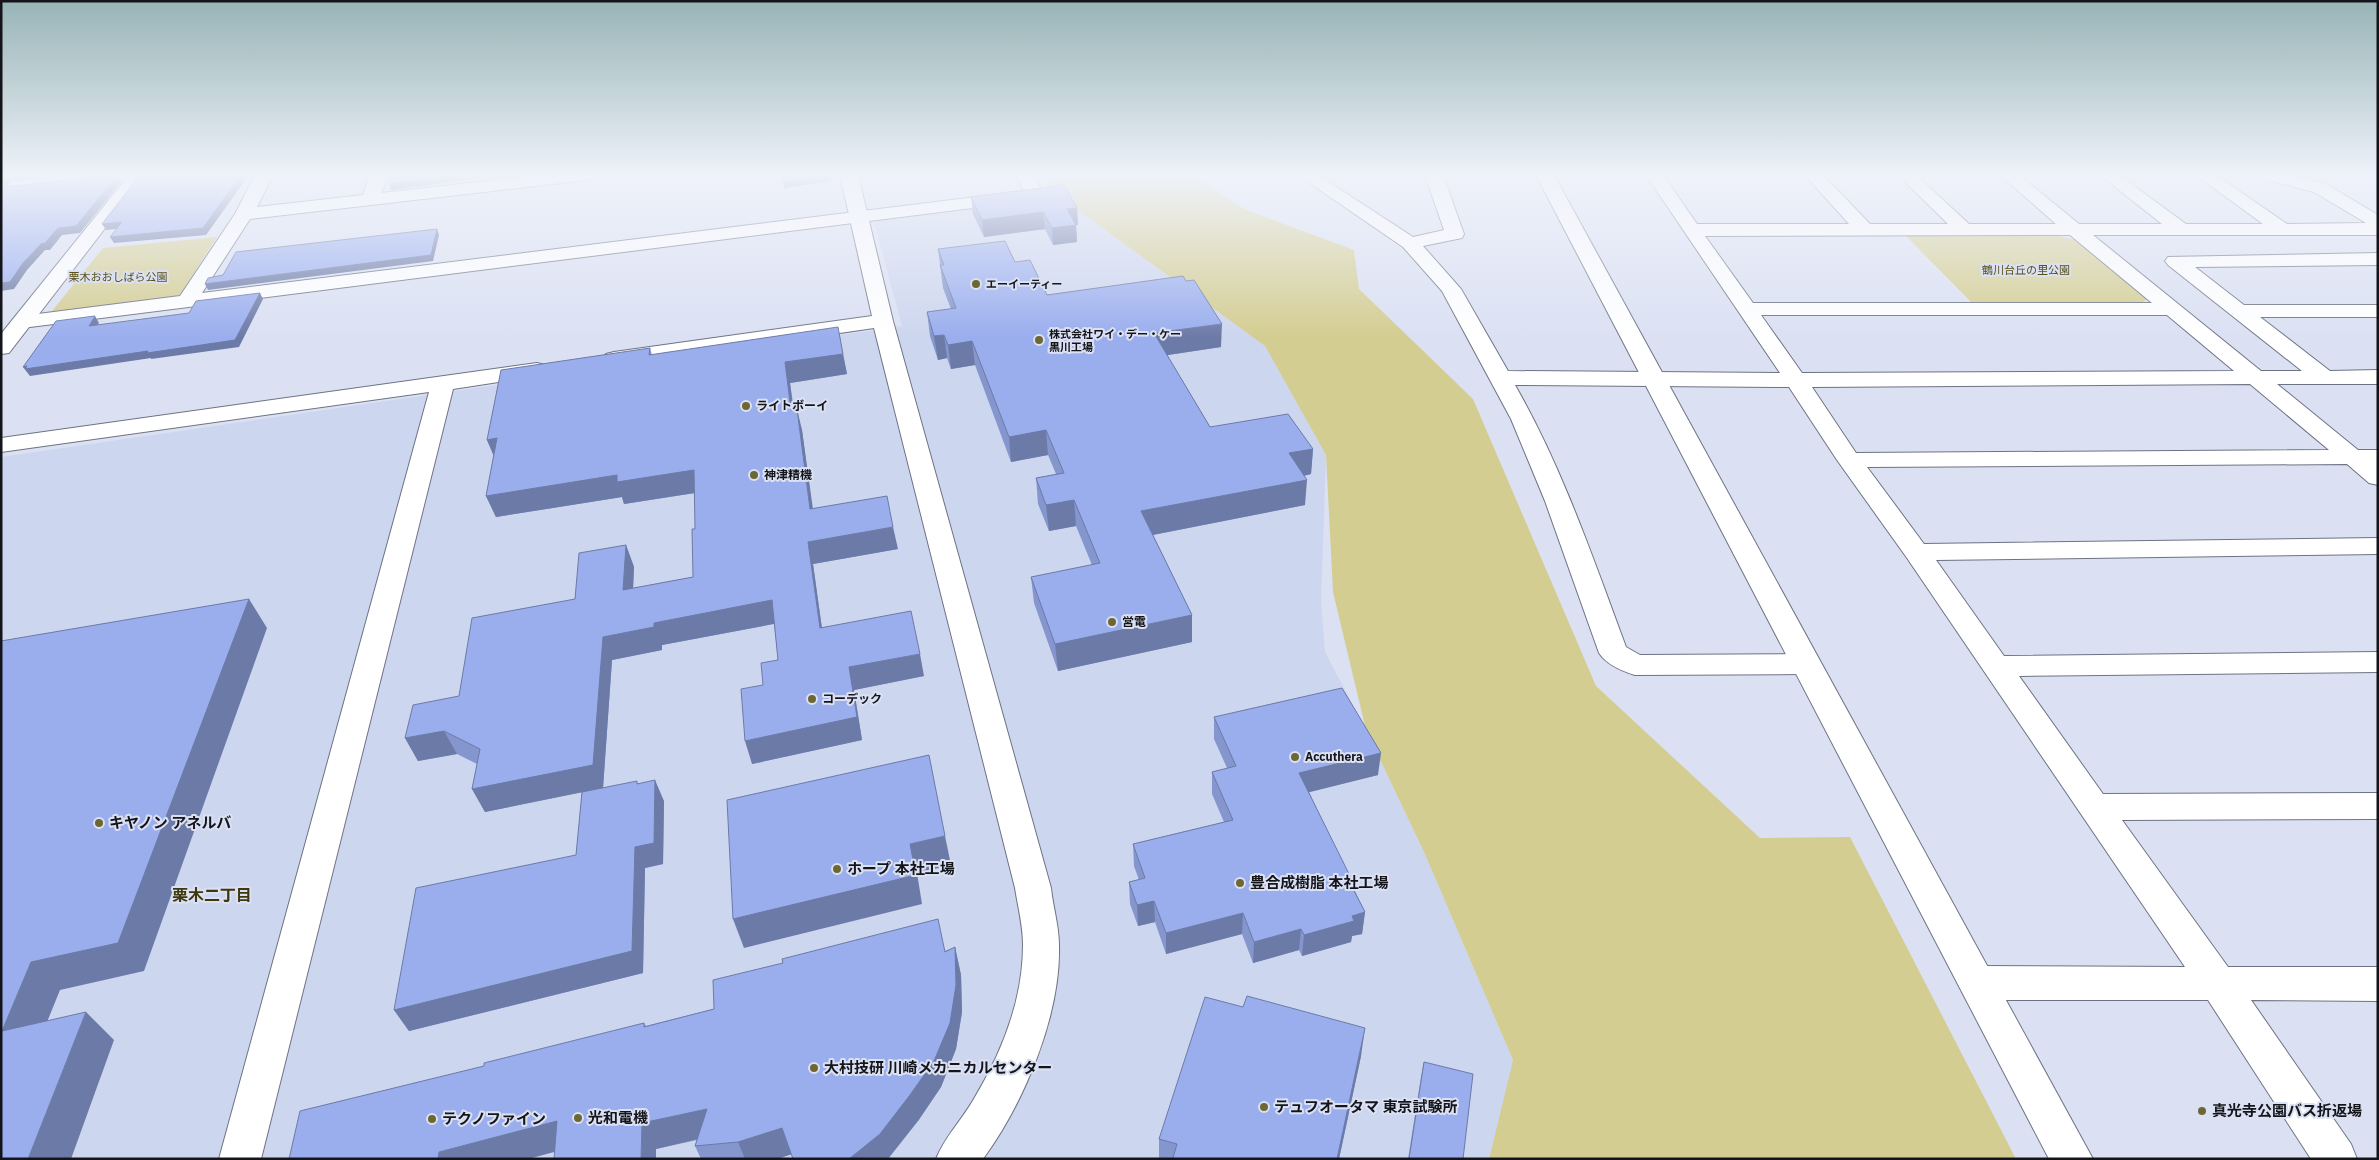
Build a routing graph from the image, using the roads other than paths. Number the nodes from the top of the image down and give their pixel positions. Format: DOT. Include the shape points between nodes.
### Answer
graph roads {
  1 [pos="95,229"];
  2 [pos="234,229"];
  3 [pos="770,229"];
  4 [pos="862,229"];
  5 [pos="1389,229"];
  6 [pos="1453,229"];
  7 [pos="1574,229"];
  8 [pos="1951,229"];
  9 [pos="2073,229"];
  10 [pos="1692,230"];
  11 [pos="1864,230"];
  12 [pos="1410,243"];
  13 [pos="2378,259"];
  14 [pos="186,302"];
  15 [pos="1747,309"];
  16 [pos="2170,309"];
  17 [pos="2240,310"];
  18 [pos="2378,311"];
  19 [pos="883,321"];
  20 [pos="22,322"];
  21 [pos="1,325"];
  22 [pos="1,348"];
  23 [pos="590,362"];
  24 [pos="560,366"];
  25 [pos="2252,377"];
  26 [pos="2324,377"];
  27 [pos="2378,377"];
  28 [pos="1502,378"];
  29 [pos="1652,378"];
  30 [pos="1795,380"];
  31 [pos="443,383"];
  32 [pos="1,445"];
  33 [pos="2352,457"];
  34 [pos="2378,458"];
  35 [pos="1849,460"];
  36 [pos="2378,478"];
  37 [pos="2378,546"];
  38 [pos="1916,552"];
  39 [pos="2378,662"];
  40 [pos="1806,664"];
  41 [pos="1995,666"];
  42 [pos="2378,806"];
  43 [pos="2093,807"];
  44 [pos="1980,983"];
  45 [pos="2218,984"];
  46 [pos="2378,984"];
  47 [pos="240,1159"];
  48 [pos="957,1159"];
  49 [pos="2072,1159"];
  50 [pos="2336,1159"];
  1 -- 20 [label="street"];
  2 -- 14 [label="street"];
  3 -- 14 [label="street"];
  4 -- 19 [label="street"];
  5 -- 12 [label="street"];
  6 -- 12 [label="street" via="1455,234"];
  7 -- 29 [label="street"];
  8 -- 11 [label="street"];
  9 -- 16 [label="street"];
  10 -- 11 [label="street"];
  10 -- 15 [label="street"];
  12 -- 28 [label="street" via="1451,289"];
  13 -- 17 [label="street" via="2175,260"];
  14 -- 20 [label="street"];
  15 -- 16 [label="street"];
  15 -- 30 [label="street"];
  16 -- 25 [label="street"];
  17 -- 18 [label="street"];
  17 -- 26 [label="street"];
  19 -- 23 [label="street"];
  19 -- 48 [label="street" via="1033,888 1041,945 1034,1007 1005,1083 969,1145"];
  20 -- 21 [label="street"];
  20 -- 22 [label="street"];
  24 -- 31 [label="street"];
  25 -- 26 [label="street"];
  25 -- 30 [label="street"];
  25 -- 33 [label="street"];
  26 -- 27 [label="street"];
  28 -- 29 [label="street"];
  28 -- 40 [label="street" via="1558,501 1614,652 1635,665"];
  29 -- 30 [label="street"];
  29 -- 40 [label="street"];
  30 -- 35 [label="street"];
  31 -- 32 [label="street"];
  31 -- 47 [label="street"];
  33 -- 34 [label="street"];
  33 -- 35 [label="street"];
  33 -- 36 [label="street"];
  35 -- 38 [label="street"];
  37 -- 38 [label="street"];
  38 -- 41 [label="street"];
  39 -- 41 [label="street"];
  40 -- 44 [label="street"];
  41 -- 43 [label="street"];
  42 -- 43 [label="street"];
  43 -- 45 [label="street"];
  44 -- 45 [label="street"];
  44 -- 49 [label="street"];
  45 -- 46 [label="street"];
  45 -- 50 [label="street"];
}
